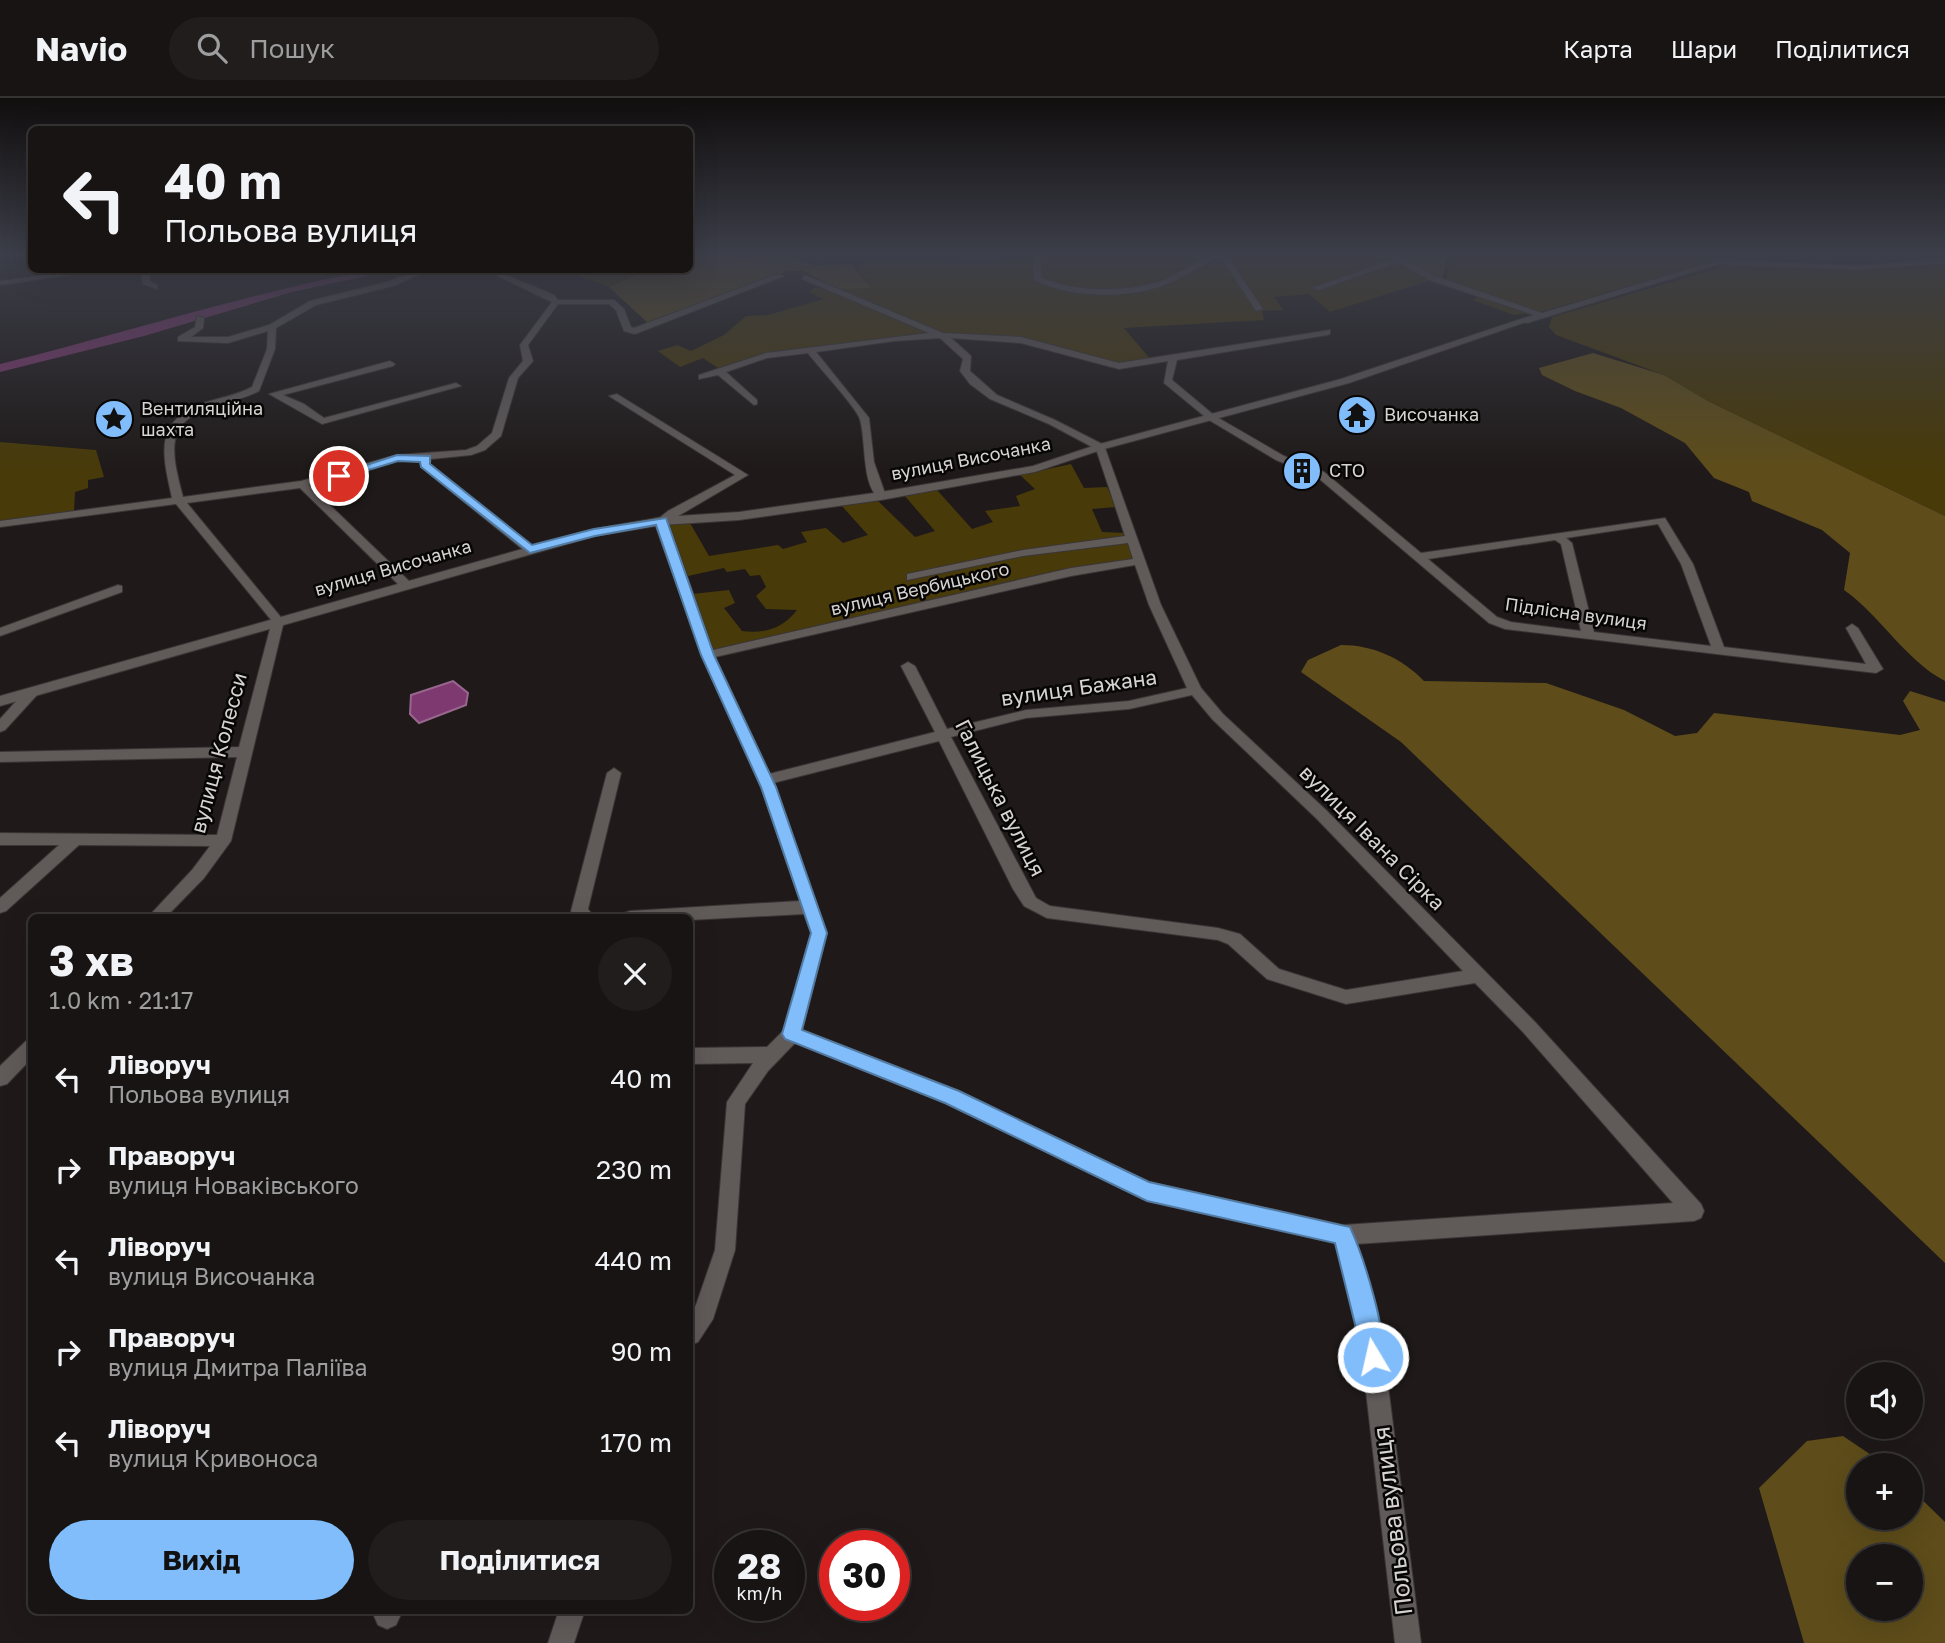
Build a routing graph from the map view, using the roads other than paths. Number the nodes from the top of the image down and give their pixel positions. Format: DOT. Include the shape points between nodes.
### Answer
graph roads {
  1 [pos="199,326"];
  2 [pos="538,326"];
  3 [pos="626,326"];
  4 [pos="648,326"];
  5 [pos="920,326"];
  6 [pos="1509,326"];
  7 [pos="272,327"];
  8 [pos="1327,332"];
  9 [pos="943,336"];
  10 [pos="811,351"];
  11 [pos="1173,358"];
  12 [pos="390,364"];
  13 [pos="720,372"];
  14 [pos="702,377"];
  15 [pos="456,386"];
  16 [pos="247,394"];
  17 [pos="274,394"];
  18 [pos="614,396"];
  19 [pos="754,402"];
  20 [pos="1212,418"];
  21 [pos="1100,447"];
  22 [pos="426,459"];
  23 [pos="302,484"];
  24 [pos="881,496"];
  25 [pos="178,499"];
  26 [pos="662,521"];
  27 [pos="34,522"];
  28 [pos="0,524"];
  29 [pos="0,535"];
  30 [pos="1556,535"];
  31 [pos="1132,539"];
  32 [pos="530,550"];
  33 [pos="1417,558"];
  34 [pos="1140,561"];
  35 [pos="911,577"];
  36 [pos="405,584"];
  37 [pos="118,589"];
  38 [pos="278,621"];
  39 [pos="1852,628"];
  40 [pos="0,632"];
  41 [pos="1589,636"];
  42 [pos="1719,651"];
  43 [pos="708,655"];
  44 [pos="908,666"];
  45 [pos="1195,690"];
  46 [pos="32,692"];
  47 [pos="0,701"];
  48 [pos="0,727"];
  49 [pos="945,735"];
  50 [pos="243,752"];
  51 [pos="0,757"];
  52 [pos="614,773"];
  53 [pos="765,780"];
  54 [pos="0,839"];
  55 [pos="76,839"];
  56 [pos="223,842"];
  57 [pos="0,907"];
  58 [pos="810,907"];
  59 [pos="159,914"];
  60 [pos="582,914"];
  61 [pos="685,914"];
  62 [pos="1479,975"];
  63 [pos="792,1034"];
  64 [pos="28,1050"];
  65 [pos="771,1055"];
  66 [pos="693,1056"];
  67 [pos="0,1078"];
  68 [pos="1343,1235"];
  69 [pos="693,1330"];
  70 [pos="571,1614"];
  71 [pos="561,1643"];
  72 [pos="1408,1643"];
  1 -- 7 [label="street" via="181,339 228,340"];
  2 -- 22 [label="street" via="524,345 528,361 514,378 497,434 467,453"];
  3 -- 4 [label="street" via="635,331"];
  5 -- 9 [label="street"];
  6 -- 20 [label="street, вулиця Височанка" via="1345,381"];
  7 -- 16 [label="street" via="264,368 256,389"];
  8 -- 11 [label="street"];
  9 -- 10 [label="street" via="894,338"];
  9 -- 11 [label="street" via="1021,340 1119,366"];
  9 -- 21 [label="street" via="968,358 965,371 976,387"];
  10 -- 13 [label="street" via="766,356"];
  10 -- 24 [label="street" via="864,418"];
  11 -- 20 [label="street, Підлісна вулиця" via="1167,381"];
  12 -- 17 [label="street"];
  13 -- 14 [label="street"];
  13 -- 19 [label="street"];
  15 -- 17 [label="street" via="322,421"];
  16 -- 17 [label="street"];
  16 -- 25 [label="street" via="193,408 170,432 167,453"];
  18 -- 26 [label="street" via="743,475"];
  20 -- 21 [label="street, вулиця Височанка"];
  20 -- 33 [label="street, Підлісна вулиця" via="1280,458 1320,474"];
  21 -- 24 [label="street, вулиця Височанка" via="1035,469"];
  21 -- 31 [label="street, вулиця Івана Сірка"];
  22 -- 23 [label="street" via="397,458"];
  22 -- 32 [label="street" via="425,465"];
  23 -- 25 [label="street"];
  23 -- 36 [label="street"];
  24 -- 26 [label="street, вулиця Височанка" via="739,516"];
  25 -- 27 [label="street"];
  25 -- 38 [label="street"];
  26 -- 32 [label="street, вулиця Височанка"];
  26 -- 43 [label="street"];
  27 -- 28 [label="street"];
  27 -- 29 [label="street"];
  30 -- 33 [label="street"];
  30 -- 41 [label="street" via="1566,543"];
  30 -- 42 [label="street" via="1661,520 1686,564"];
  31 -- 34 [label="street, вулиця Івана Сірка"];
  31 -- 35 [label="street" via="1023,553"];
  32 -- 36 [label="street, вулиця Височанка"];
  33 -- 41 [label="street, Підлісна вулиця" via="1493,620"];
  34 -- 43 [label="street, вулиця Вербицького" via="1059,575"];
  34 -- 45 [label="street, вулиця Івана Сірка"];
  36 -- 38 [label="street, вулиця Височанка"];
  37 -- 40 [label="street"];
  38 -- 46 [label="street, вулиця Височанка"];
  38 -- 50 [label="street, вулиця Колесси"];
  39 -- 42 [label="street, Підлісна вулиця" via="1876,669"];
  41 -- 42 [label="street, Підлісна вулиця"];
  43 -- 53 [label="street"];
  44 -- 49 [label="street, Галицька вулиця"];
  45 -- 49 [label="street, вулиця Бажана" via="1129,705 1026,714"];
  45 -- 62 [label="street, вулиця Івана Сірка"];
  46 -- 47 [label="street, вулиця Височанка"];
  46 -- 48 [label="street"];
  49 -- 53 [label="street, вулиця Бажана"];
  49 -- 62 [label="street, Галицька вулиця" via="1021,889 1030,902 1047,912 1218,934 1234,939 1273,974 1346,998"];
  50 -- 51 [label="street"];
  50 -- 56 [label="street, вулиця Колесси"];
  52 -- 60 [label="street" via="579,911"];
  53 -- 58 [label="street"];
  54 -- 55 [label="street"];
  55 -- 56 [label="street"];
  55 -- 57 [label="street"];
  56 -- 59 [label="street, вулиця Колесси"];
  58 -- 61 [label="street"];
  58 -- 63 [label="street" via="819,933"];
  62 -- 68 [label="street, вулиця Івана Сірка" via="1694,1211"];
  63 -- 65 [label="street"];
  63 -- 68 [label="street" via="952,1097 1147,1191"];
  64 -- 67 [label="street"];
  65 -- 66 [label="street"];
  65 -- 69 [label="street" via="736,1102 725,1250 705,1311"];
  68 -- 72 [label="street, Польова вулиця" via="1370,1331"];
  70 -- 71 [label="street"];
}
